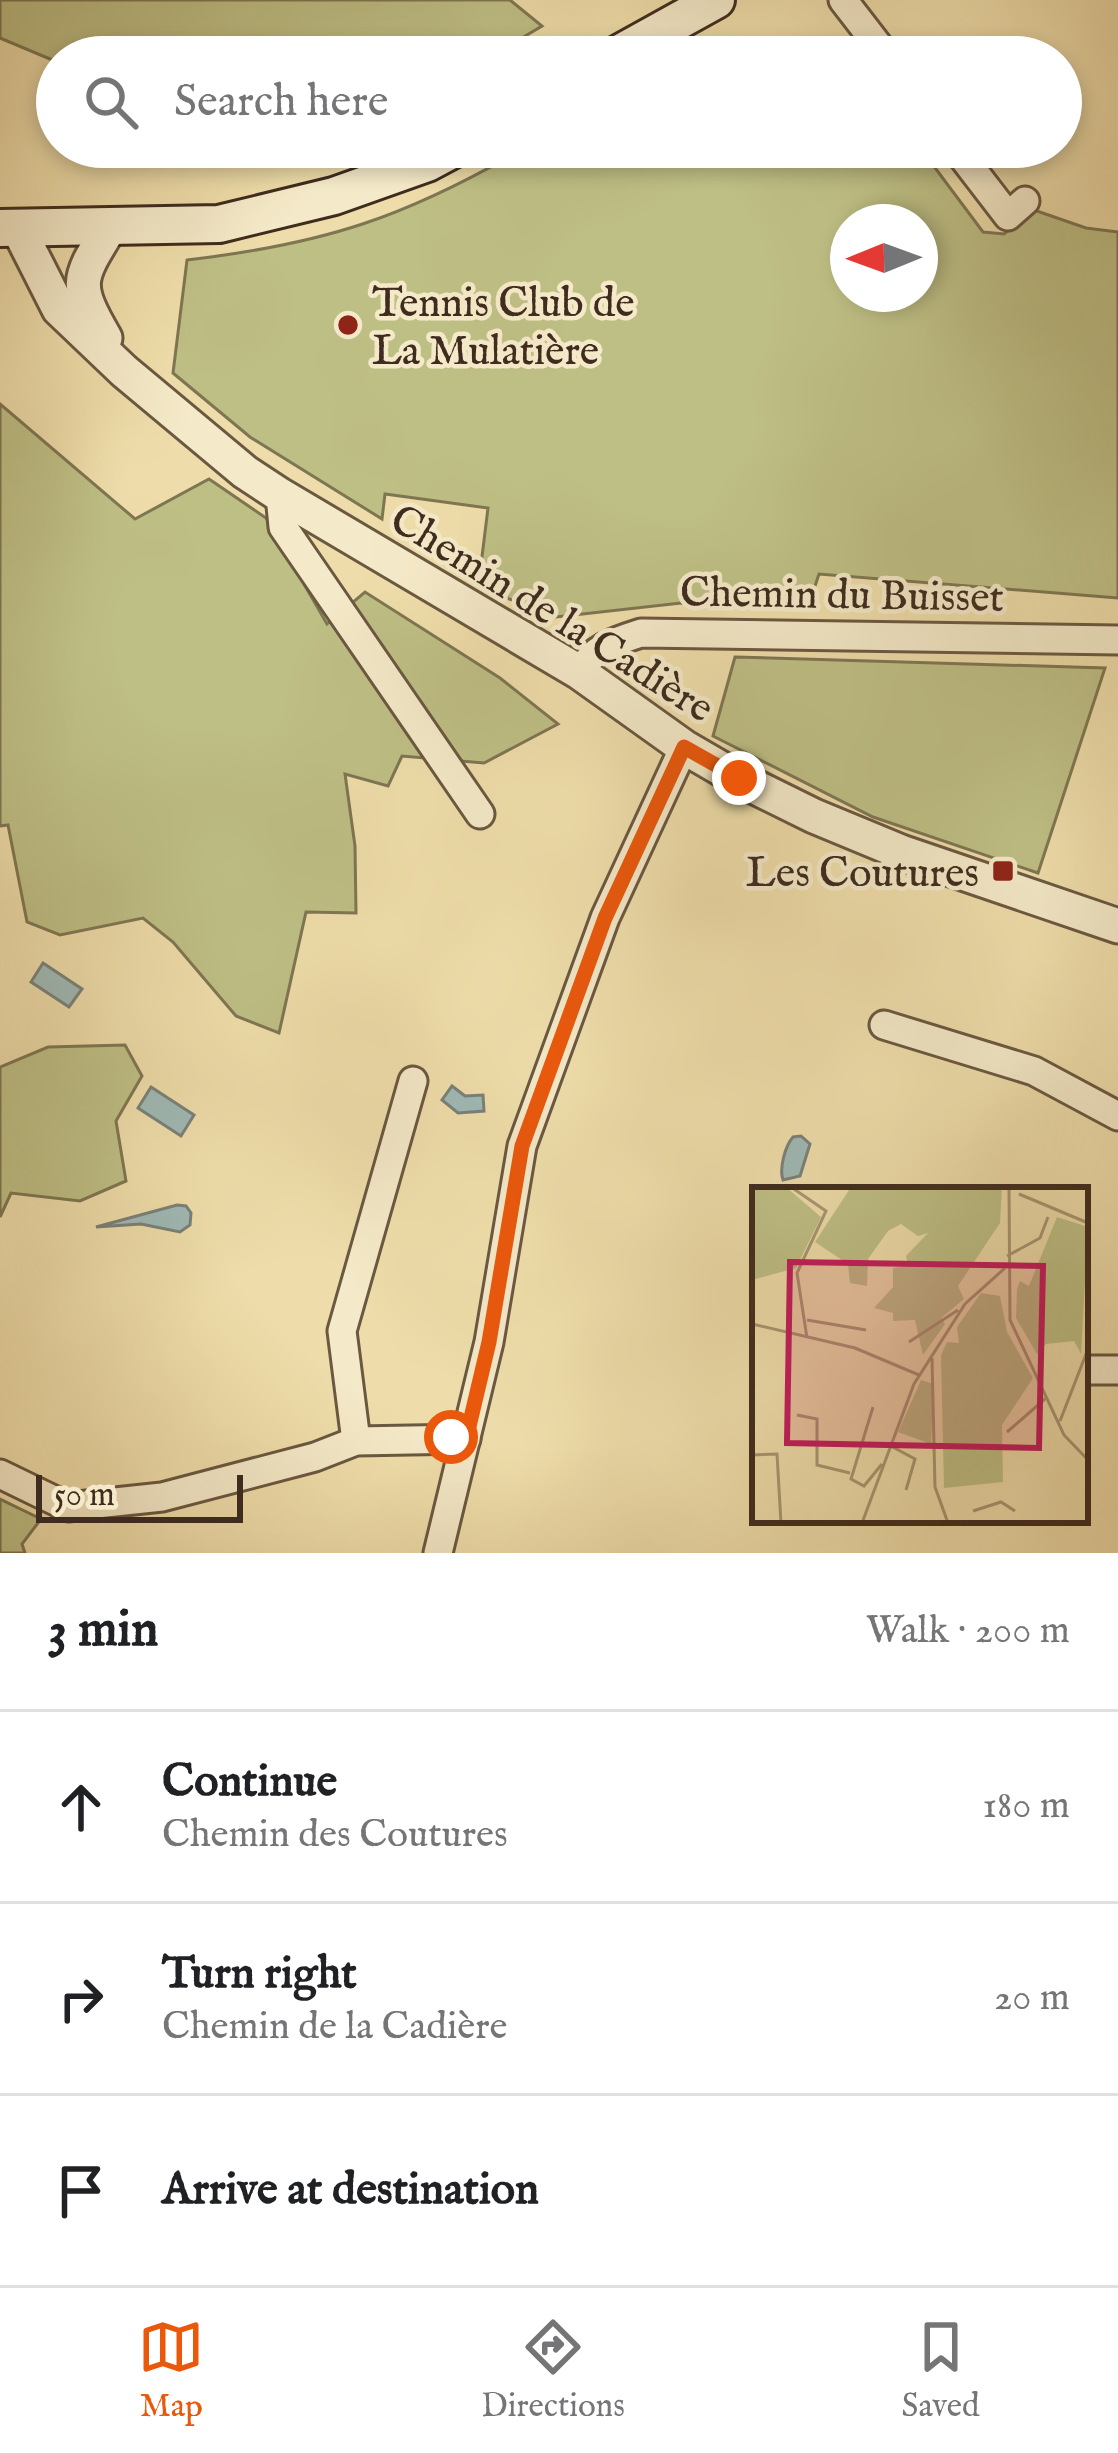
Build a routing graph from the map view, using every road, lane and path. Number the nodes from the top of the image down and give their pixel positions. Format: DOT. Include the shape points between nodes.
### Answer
graph roads {
  1 [pos="716,0"];
  2 [pos="843,0"];
  3 [pos="651,36"];
  4 [pos="870,36"];
  5 [pos="413,168"];
  6 [pos="971,168"];
  7 [pos="1025,201"];
  8 [pos="110,226"];
  9 [pos="9,228"];
  10 [pos="124,371"];
  11 [pos="280,495"];
  12 [pos="1118,640"];
  13 [pos="579,672"];
  14 [pos="684,747"];
  15 [pos="480,814"];
  16 [pos="1118,926"];
  17 [pos="884,1025"];
  18 [pos="413,1081"];
  19 [pos="1118,1116"];
  20 [pos="466,1439"];
  21 [pos="356,1441"];
  22 [pos="0,1474"];
  23 [pos="438,1553"];
  1 -- 3 [label="main road"];
  2 -- 4 [label="street"];
  5 -- 8 [label="main road" via="219,224"];
  6 -- 7 [label="street" via="1008,216"];
  8 -- 9 [label="main road"];
  8 -- 10 [label="street, Chemin de la Cadière" via="88,264 82,299"];
  9 -- 10 [label="street, Chemin de la Cadière" via="59,309"];
  10 -- 11 [label="street, Chemin de la Cadière"];
  11 -- 13 [label="street, Chemin de la Cadière"];
  11 -- 15 [label="street" via="283,527"];
  12 -- 13 [label="street, Chemin du Buisset" via="641,633 591,654"];
  13 -- 14 [label="street, Chemin de la Cadière"];
  14 -- 16 [label="street, Chemin de la Cadière" via="855,833"];
  14 -- 20 [label="street" via="605,918 522,1146"];
  17 -- 19 [label="street" via="1034,1071"];
  18 -- 21 [label="street" via="342,1331"];
  20 -- 21 [label="street"];
  20 -- 23 [label="street"];
  21 -- 22 [label="street" via="162,1497 68,1507"];
}
